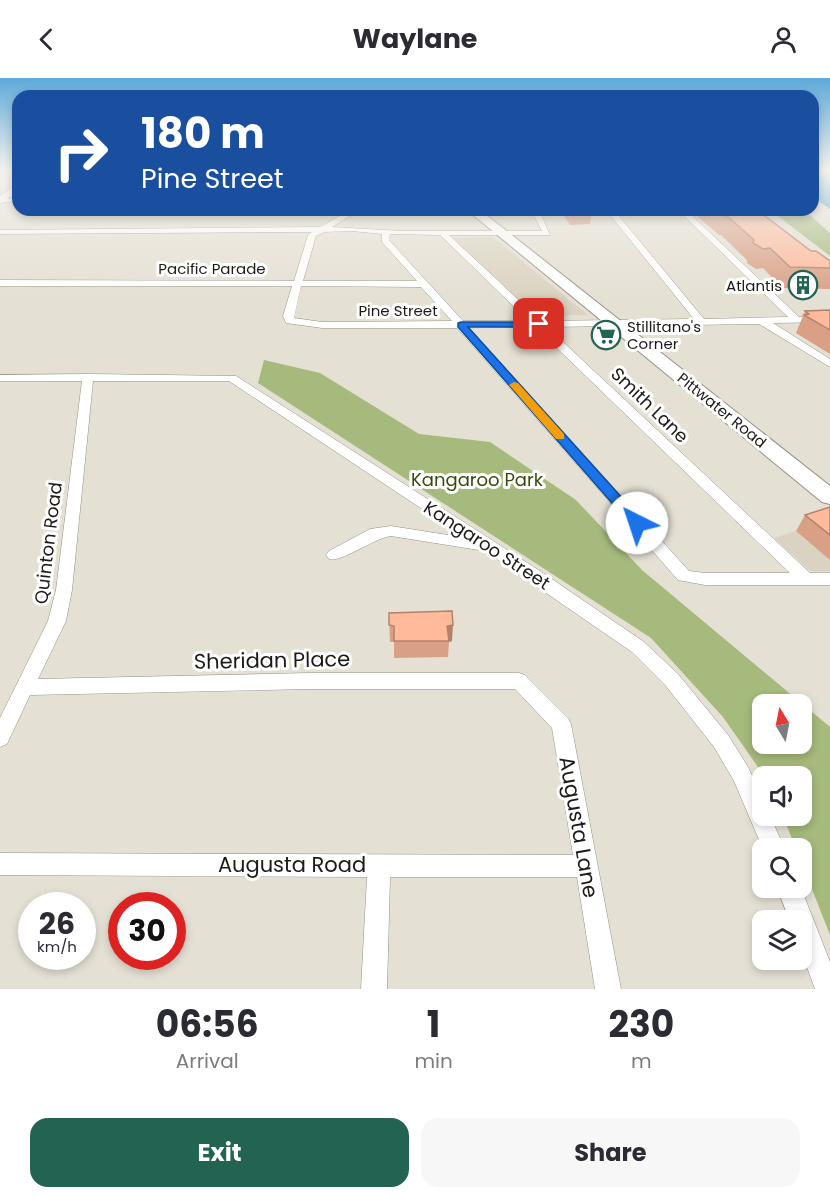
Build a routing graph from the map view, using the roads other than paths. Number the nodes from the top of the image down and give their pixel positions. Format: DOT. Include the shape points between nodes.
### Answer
graph roads {
  1 [pos="344,216"];
  2 [pos="480,216"];
  3 [pos="538,216"];
  4 [pos="615,216"];
  5 [pos="688,216"];
  6 [pos="321,229"];
  7 [pos="0,232"];
  8 [pos="386,232"];
  9 [pos="443,234"];
  10 [pos="503,234"];
  11 [pos="0,283"];
  12 [pos="298,284"];
  13 [pos="424,284"];
  14 [pos="830,319"];
  15 [pos="797,320"];
  16 [pos="762,321"];
  17 [pos="702,322"];
  18 [pos="539,324"];
  19 [pos="616,324"];
  20 [pos="461,325"];
  21 [pos="830,364"];
  22 [pos="0,372"];
  23 [pos="89,377"];
  24 [pos="193,377"];
  25 [pos="0,378"];
  26 [pos="830,497"];
  27 [pos="491,548"];
  28 [pos="334,555"];
  29 [pos="807,579"];
  30 [pos="830,579"];
  31 [pos="519,681"];
  32 [pos="26,687"];
  33 [pos="0,738"];
  34 [pos="769,838"];
  35 [pos="0,864"];
  36 [pos="379,864"];
  37 [pos="585,866"];
  38 [pos="793,898"];
  39 [pos="374,989"];
  40 [pos="608,989"];
  41 [pos="828,989"];
  1 -- 6 [label="street"];
  2 -- 10 [label="main road, Pittwater Road"];
  3 -- 10 [label="street" via="548,233"];
  4 -- 17 [label="street"];
  5 -- 15 [label="street"];
  6 -- 7 [label="street"];
  6 -- 8 [label="street"];
  6 -- 12 [label="street" via="312,235"];
  8 -- 9 [label="street"];
  8 -- 13 [label="street" via="385,240"];
  9 -- 10 [label="street"];
  9 -- 18 [label="street, Smith Lane"];
  10 -- 19 [label="main road, Pittwater Road"];
  11 -- 12 [label="street, Pacific Parade"];
  12 -- 13 [label="street, Pacific Parade"];
  12 -- 20 [label="street, Pine Street" via="288,316 290,321 322,325"];
  13 -- 20 [label="street"];
  14 -- 15 [label="street, Pine Street"];
  15 -- 16 [label="street, Pine Street"];
  16 -- 17 [label="street, Pine Street"];
  16 -- 21 [label="street"];
  17 -- 19 [label="street, Pine Street"];
  18 -- 19 [label="street, Pine Street"];
  18 -- 20 [label="street, Pine Street"];
  18 -- 29 [label="street, Smith Lane"];
  19 -- 26 [label="main road, Pittwater Road"];
  20 -- 29 [label="street" via="684,576"];
  22 -- 24 [label="street" via="185,369"];
  23 -- 24 [label="street, Kangaroo Street"];
  23 -- 25 [label="street, Kangaroo Street"];
  23 -- 32 [label="street, Quinton Road" via="64,590 57,621"];
  24 -- 27 [label="street, Kangaroo Street" via="231,378"];
  27 -- 28 [label="street" via="391,531 375,533"];
  27 -- 34 [label="street, Kangaroo Street" via="639,647 672,680 699,711 741,774"];
  29 -- 30 [label="street"];
  31 -- 32 [label="street, Sheridan Place"];
  31 -- 37 [label="street, Augusta Lane" via="561,724"];
  32 -- 33 [label="street, Quinton Road"];
  35 -- 36 [label="street, Augusta Road"];
  36 -- 37 [label="street, Augusta Road"];
  36 -- 39 [label="street"];
  37 -- 40 [label="street, Augusta Lane"];
  38 -- 41 [label="street"];
}
